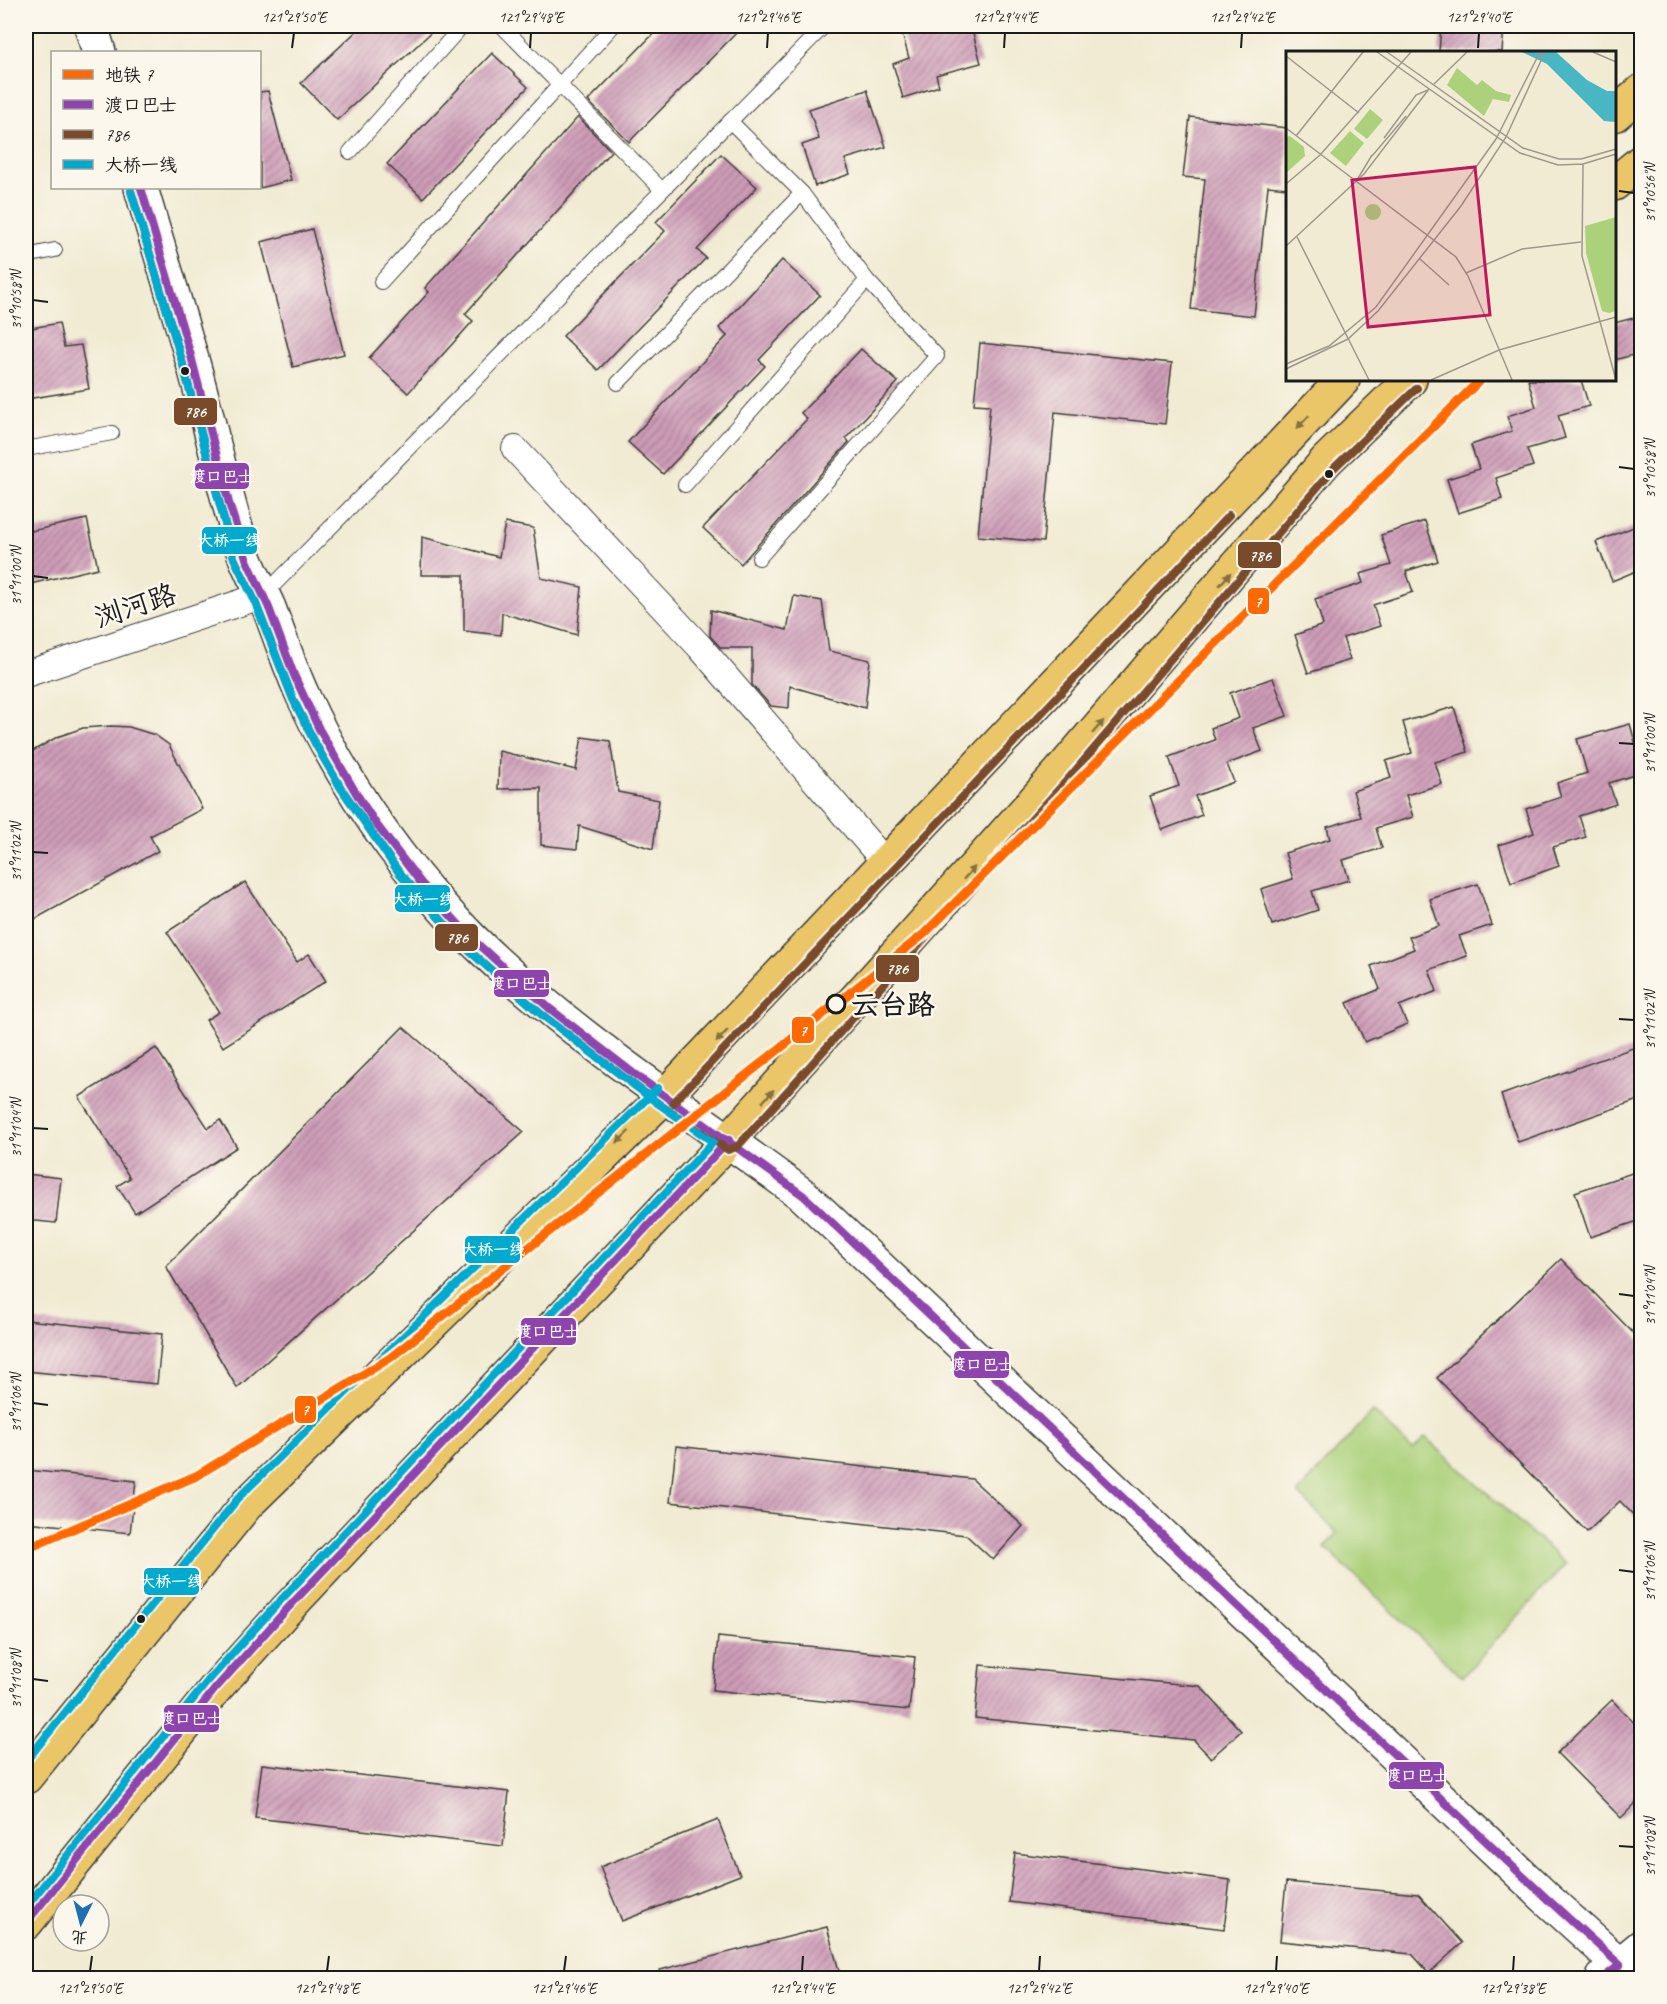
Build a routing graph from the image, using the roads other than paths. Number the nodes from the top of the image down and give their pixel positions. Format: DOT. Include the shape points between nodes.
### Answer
graph roads {
  1 [pos="91,26"];
  2 [pos="462,26"];
  3 [pos="502,26"];
  4 [pos="613,26"];
  5 [pos="824,26"];
  6 [pos="99,51"];
  7 [pos="559,84"];
  8 [pos="1641,91"];
  9 [pos="1616,113"];
  10 [pos="730,121"];
  11 [pos="350,152"];
  12 [pos="1641,161"];
  13 [pos="1616,182"];
  14 [pos="141,189"];
  15 [pos="662,190"];
  16 [pos="802,193"];
  17 [pos="55,250"];
  18 [pos="26,256"];
  19 [pos="867,280"];
  20 [pos="381,282"];
  21 [pos="1342,381"];
  22 [pos="1409,381"];
  23 [pos="618,383"];
  24 [pos="112,433"];
  25 [pos="26,449"];
  26 [pos="515,449"];
  27 [pos="685,485"];
  28 [pos="759,558"];
  29 [pos="264,595"];
  30 [pos="26,675"];
  31 [pos="886,863"];
  32 [pos="664,1096"];
  33 [pos="729,1140"];
  34 [pos="26,1777"];
  35 [pos="26,1923"];
  36 [pos="1623,1969"];
  1 -- 6 [label="street"];
  2 -- 11 [label="lane"];
  3 -- 7 [label="lane"];
  4 -- 7 [label="lane"];
  5 -- 10 [label="lane"];
  7 -- 15 [label="lane"];
  7 -- 20 [label="lane"];
  8 -- 9 [label="main road"];
  10 -- 15 [label="lane"];
  10 -- 16 [label="lane"];
  12 -- 13 [label="main road"];
  14 -- 29 [label="street" via="192,358 244,554"];
  15 -- 29 [label="lane"];
  16 -- 19 [label="lane"];
  16 -- 23 [label="lane"];
  17 -- 18 [label="lane"];
  19 -- 27 [label="lane"];
  19 -- 28 [label="lane" via="937,356"];
  21 -- 31 [label="main road, one-way"];
  33 -- 22 [label="main road, one-way" via="1060,772 1326,461"];
  24 -- 25 [label="lane"];
  26 -- 31 [label="street" via="700,647"];
  29 -- 30 [label="street, 浏河路"];
  29 -- 32 [label="street" via="302,694 325,740 376,824 406,864 509,973"];
  31 -- 32 [label="main road, one-way"];
  32 -- 33 [label="street"];
  32 -- 34 [label="main road, one-way" via="247,1504"];
  33 -- 35 [label="main road" via="247,1653"];
  33 -- 36 [label="street" via="804,1196"];
}
